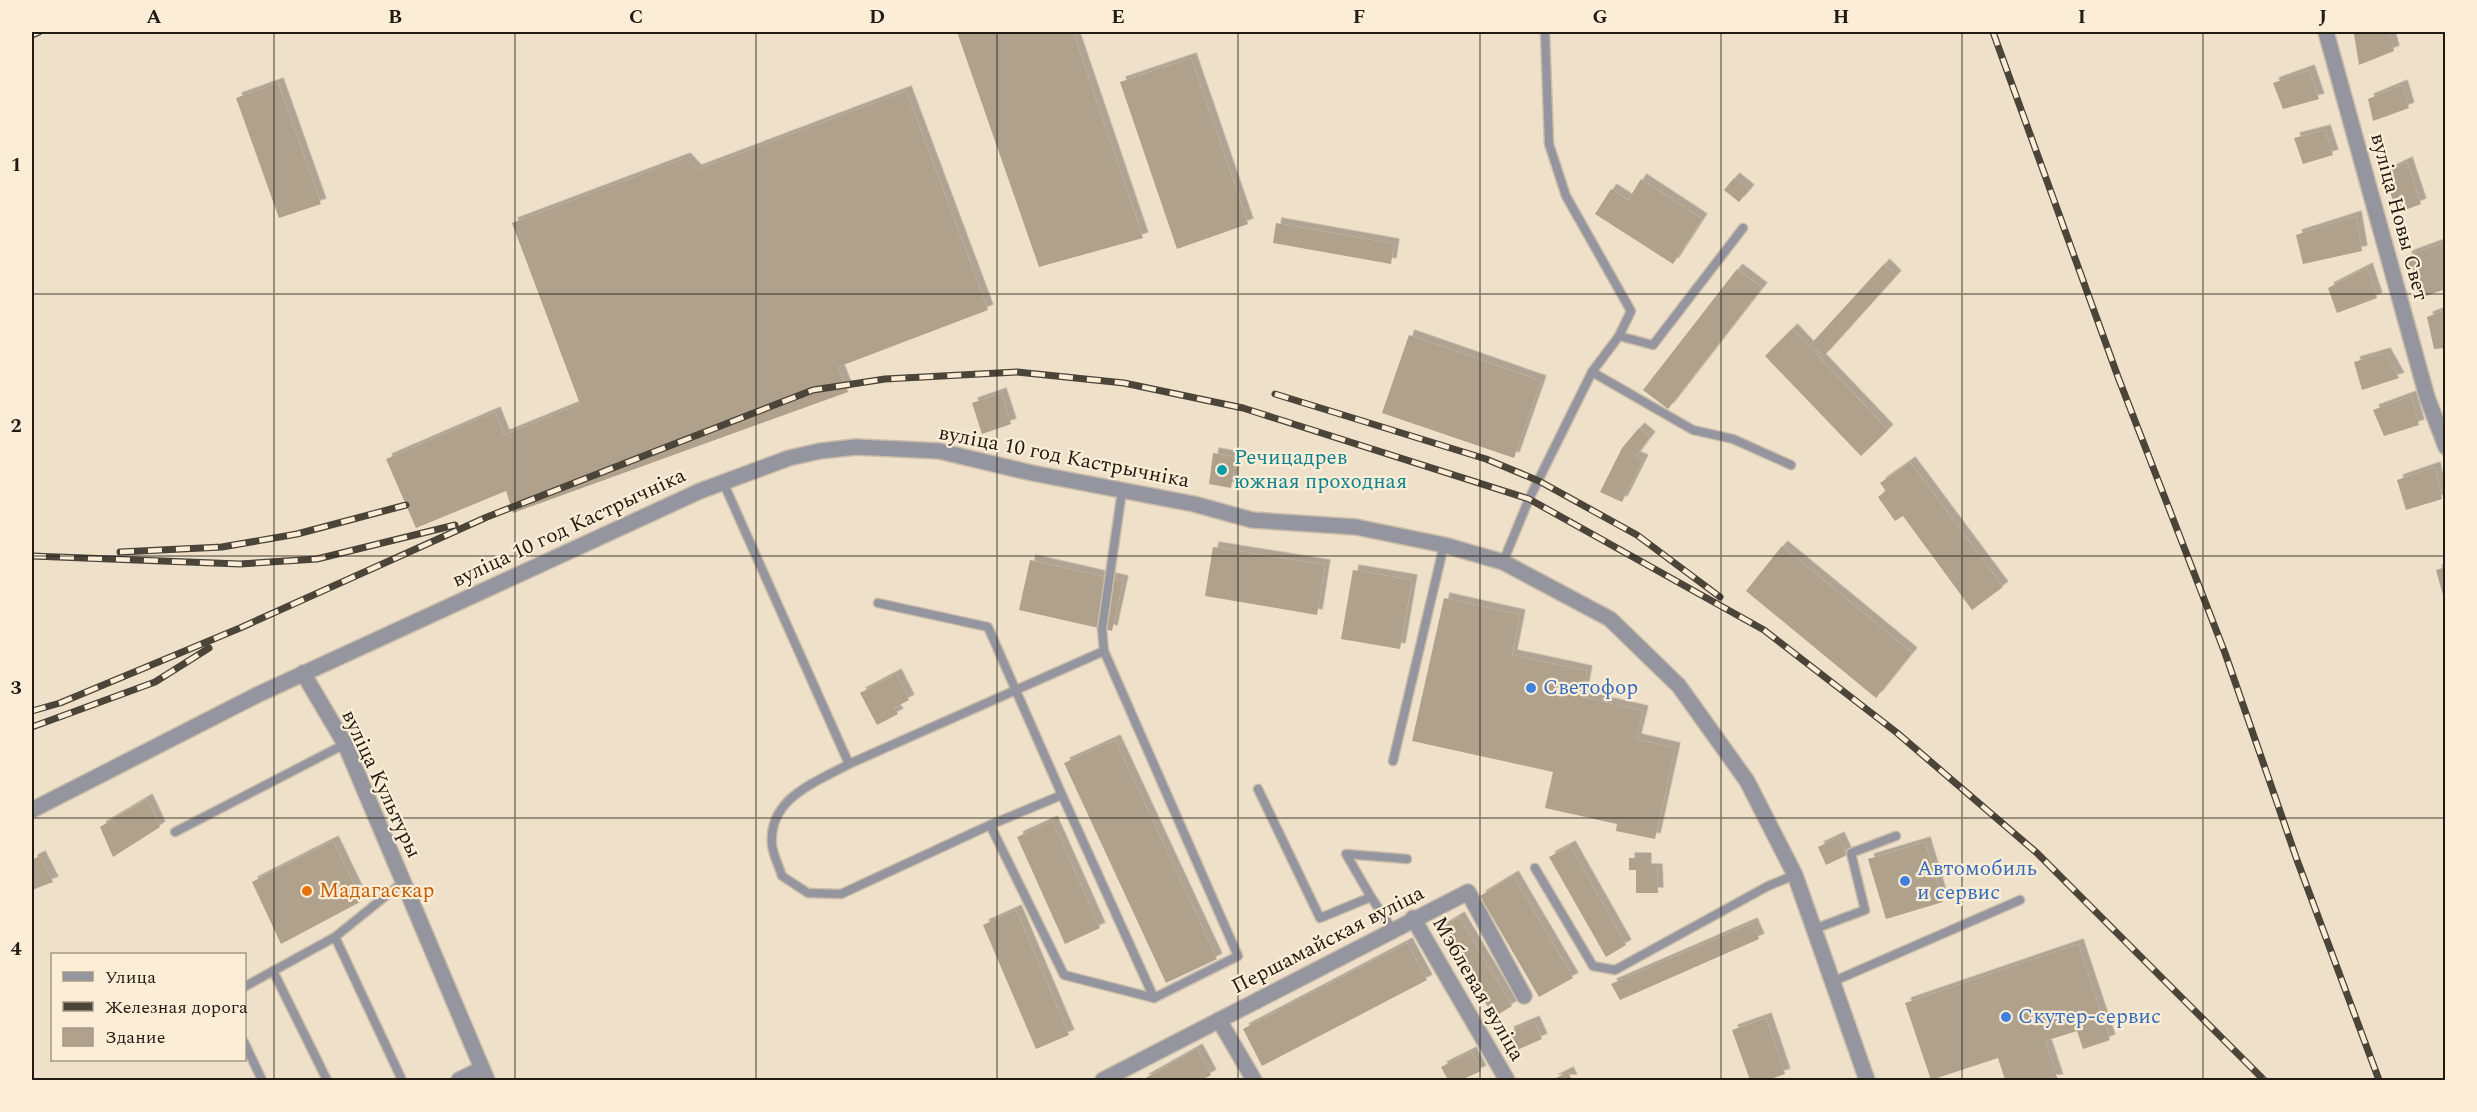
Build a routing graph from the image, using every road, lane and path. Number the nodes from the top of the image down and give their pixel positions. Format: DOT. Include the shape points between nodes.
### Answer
graph roads {
  1 [pos="1545,32"];
  2 [pos="2326,32"];
  3 [pos="1743,228"];
  4 [pos="1619,336"];
  5 [pos="1592,372"];
  6 [pos="2445,447"];
  7 [pos="1791,465"];
  8 [pos="723,482"];
  9 [pos="1122,491"];
  10 [pos="1444,545"];
  11 [pos="1503,562"];
  12 [pos="878,603"];
  13 [pos="1104,651"];
  14 [pos="303,674"];
  15 [pos="1014,690"];
  16 [pos="345,744"];
  17 [pos="1393,761"];
  18 [pos="849,764"];
  19 [pos="1258,789"];
  20 [pos="1062,795"];
  21 [pos="32,810"];
  22 [pos="990,825"];
  23 [pos="175,832"];
  24 [pos="1896,836"];
  25 [pos="1407,860"];
  26 [pos="1535,868"];
  27 [pos="1795,875"];
  28 [pos="403,882"];
  29 [pos="1371,897"];
  30 [pos="2020,900"];
  31 [pos="1413,918"];
  32 [pos="1814,928"];
  33 [pos="1392,929"];
  34 [pos="335,937"];
  35 [pos="273,971"];
  36 [pos="1832,982"];
  37 [pos="246,986"];
  38 [pos="1524,996"];
  39 [pos="1154,998"];
  40 [pos="1219,1020"];
  41 [pos="246,1046"];
  42 [pos="484,1075"];
  43 [pos="262,1080"];
  44 [pos="327,1080"];
  45 [pos="402,1080"];
  46 [pos="459,1080"];
  47 [pos="1103,1080"];
  48 [pos="1254,1080"];
  49 [pos="1507,1080"];
  50 [pos="1867,1080"];
  1 -- 4 [label="lane" via="1549,144 1566,196 1631,311"];
  2 -- 6 [label="street, вуліца Новы Свет" via="2427,397"];
  3 -- 4 [label="lane" via="1653,345"];
  4 -- 5 [label="lane"];
  5 -- 7 [label="lane" via="1693,430 1733,439"];
  5 -- 11 [label="lane" via="1529,499"];
  8 -- 9 [label="street, вуліца 10 год Кастрычніка" via="789,458 856,447 939,451"];
  8 -- 14 [label="street, вуліца 10 год Кастрычніка"];
  8 -- 18 [label="lane"];
  9 -- 10 [label="street, вуліца 10 год Кастрычніка" via="1252,520 1356,527"];
  9 -- 13 [label="lane" via="1102,629"];
  10 -- 11 [label="street, вуліца 10 год Кастрычніка"];
  10 -- 17 [label="lane"];
  11 -- 27 [label="street, вуліца 10 год Кастрычніка" via="1610,619 1678,686 1747,781"];
  12 -- 15 [label="lane" via="988,627"];
  13 -- 15 [label="lane"];
  13 -- 39 [label="lane" via="1238,956"];
  14 -- 16 [label="street, вуліца Культуры"];
  14 -- 21 [label="street, вуліца 10 год Кастрычніка"];
  15 -- 18 [label="lane"];
  15 -- 20 [label="lane"];
  16 -- 23 [label="lane"];
  16 -- 28 [label="street, вуліца Культуры"];
  18 -- 22 [label="lane" via="792,795 775,818 772,846 782,876 808,892 841,894"];
  19 -- 29 [label="lane" via="1320,918"];
  20 -- 22 [label="lane"];
  20 -- 39 [label="lane"];
  22 -- 39 [label="lane" via="1064,975"];
  24 -- 32 [label="lane" via="1851,853 1865,910"];
  25 -- 29 [label="lane" via="1346,854"];
  26 -- 27 [label="lane" via="1593,966 1615,970"];
  27 -- 32 [label="street, вуліца 10 год Кастрычніка"];
  28 -- 34 [label="lane"];
  28 -- 42 [label="street, вуліца Культуры"];
  29 -- 33 [label="lane"];
  30 -- 36 [label="lane"];
  31 -- 33 [label="street, Першамайская вуліца"];
  31 -- 38 [label="street, Першамайская вуліца" via="1468,892"];
  31 -- 49 [label="street, Мэблевая вуліца"];
  32 -- 36 [label="street, вуліца 10 год Кастрычніка"];
  33 -- 40 [label="street, Першамайская вуліца"];
  34 -- 35 [label="lane"];
  34 -- 45 [label="lane"];
  35 -- 37 [label="lane"];
  35 -- 44 [label="lane"];
  36 -- 50 [label="street, вуліца 10 год Кастрычніка"];
  40 -- 47 [label="street, Першамайская вуліца"];
  40 -- 48 [label="street"];
  41 -- 43 [label="lane"];
  42 -- 46 [label="street"];
}
